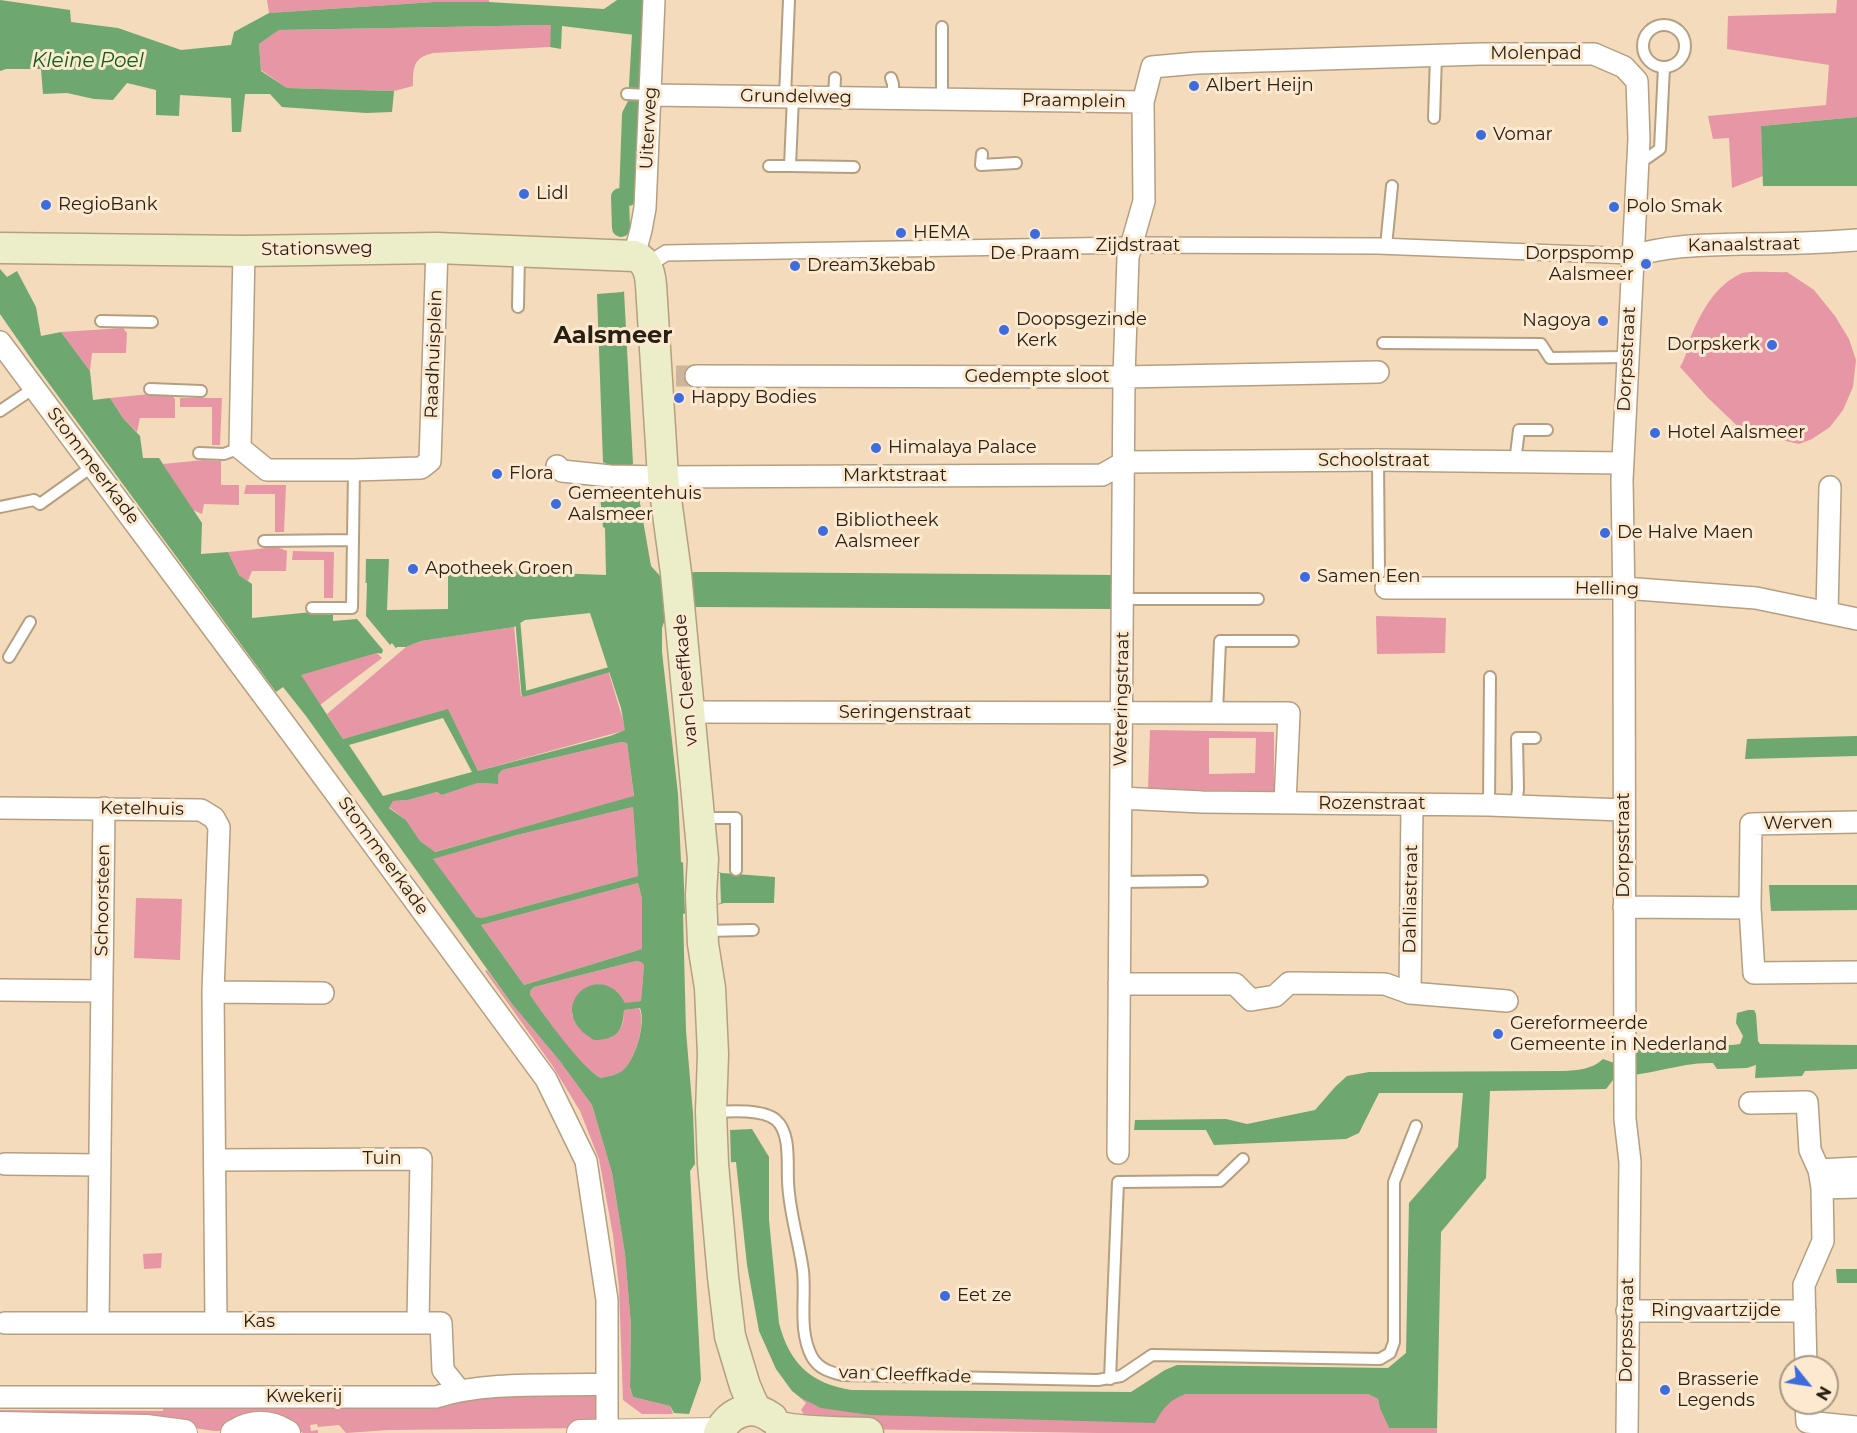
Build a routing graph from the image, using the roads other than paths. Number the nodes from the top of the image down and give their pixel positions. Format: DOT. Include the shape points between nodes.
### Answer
graph roads {
  1 [pos="654,0"];
  2 [pos="789,0"];
  3 [pos="942,27"];
  4 [pos="1436,56"];
  5 [pos="1359,59"];
  6 [pos="1664,67"];
  7 [pos="627,94"];
  8 [pos="650,95"];
  9 [pos="789,97"];
  10 [pos="942,99"];
  11 [pos="1143,102"];
  12 [pos="1434,118"];
  13 [pos="982,154"];
  14 [pos="1016,163"];
  15 [pos="1637,165"];
  16 [pos="768,166"];
  17 [pos="790,166"];
  18 [pos="854,167"];
  19 [pos="1392,186"];
  20 [pos="1857,240"];
  21 [pos="1130,246"];
  22 [pos="1386,246"];
  23 [pos="0,248"];
  24 [pos="437,248"];
  25 [pos="244,250"];
  26 [pos="519,250"];
  27 [pos="1633,256"];
  28 [pos="640,260"];
  29 [pos="518,306"];
  30 [pos="101,321"];
  31 [pos="152,322"];
  32 [pos="0,342"];
  33 [pos="1383,343"];
  34 [pos="1627,357"];
  35 [pos="1378,372"];
  36 [pos="676,377"];
  37 [pos="1124,377"];
  38 [pos="34,388"];
  39 [pos="150,389"];
  40 [pos="201,391"];
  41 [pos="0,411"];
  42 [pos="1547,430"];
  43 [pos="240,448"];
  44 [pos="199,453"];
  45 [pos="1378,460"];
  46 [pos="1125,462"];
  47 [pos="1515,462"];
  48 [pos="1623,463"];
  49 [pos="93,466"];
  50 [pos="558,466"];
  51 [pos="354,470"];
  52 [pos="663,477"];
  53 [pos="1830,487"];
  54 [pos="0,507"];
  55 [pos="353,540"];
  56 [pos="264,541"];
  57 [pos="1382,581"];
  58 [pos="1624,588"];
  59 [pos="1258,599"];
  60 [pos="1123,600"];
  61 [pos="312,608"];
  62 [pos="1827,612"];
  63 [pos="1857,619"];
  64 [pos="30,622"];
  65 [pos="1293,640"];
  66 [pos="9,657"];
  67 [pos="1490,677"];
  68 [pos="689,712"];
  69 [pos="1121,713"];
  70 [pos="1217,713"];
  71 [pos="1535,738"];
  72 [pos="1121,798"];
  73 [pos="1285,803"];
  74 [pos="1412,804"];
  75 [pos="1489,805"];
  76 [pos="1516,806"];
  77 [pos="0,808"];
  78 [pos="104,808"];
  79 [pos="1623,810"];
  80 [pos="699,818"];
  81 [pos="1857,822"];
  82 [pos="736,870"];
  83 [pos="1202,881"];
  84 [pos="1120,882"];
  85 [pos="1624,907"];
  86 [pos="1750,908"];
  87 [pos="702,920"];
  88 [pos="753,930"];
  89 [pos="1857,972"];
  90 [pos="1119,984"];
  91 [pos="0,990"];
  92 [pos="102,991"];
  93 [pos="213,992"];
  94 [pos="323,993"];
  95 [pos="1410,993"];
  96 [pos="1507,1001"];
  97 [pos="1750,1103"];
  98 [pos="711,1117"];
  99 [pos="1416,1126"];
  100 [pos="1118,1153"];
  101 [pos="1243,1159"];
  102 [pos="216,1160"];
  103 [pos="5,1164"];
  104 [pos="100,1165"];
  105 [pos="1857,1168"];
  106 [pos="1821,1179"];
  107 [pos="1857,1187"];
  108 [pos="1627,1311"];
  109 [pos="1805,1311"];
  110 [pos="418,1322"];
  111 [pos="5,1323"];
  112 [pos="98,1323"];
  113 [pos="216,1323"];
  114 [pos="1806,1355"];
  115 [pos="1110,1379"];
  116 [pos="607,1384"];
  117 [pos="459,1390"];
  118 [pos="0,1398"];
  119 [pos="1807,1415"];
  120 [pos="730,1423"];
  121 [pos="0,1425"];
  122 [pos="1857,1427"];
  123 [pos="781,1430"];
  124 [pos="184,1433"];
  125 [pos="234,1433"];
  126 [pos="287,1433"];
  127 [pos="580,1433"];
  128 [pos="608,1433"];
  129 [pos="868,1433"];
  130 [pos="1627,1433"];
  1 -- 8 [label="street, Uiterweg"];
  2 -- 9 [label="lane"];
  3 -- 10 [label="lane"];
  4 -- 5 [label="street, Molenpad"];
  4 -- 12 [label="lane"];
  4 -- 15 [label="street, Molenpad" via="1594,54 1624,67 1637,81"];
  5 -- 11 [label="street, Praamplein" via="1152,67"];
  6 -- 6 [label="lane" via="1683,57 1686,44 1680,31 1664,24 1656,25 1645,35 1643,49 1650,62"];
  6 -- 15 [label="lane" via="1660,149"];
  7 -- 8 [label="lane"];
  8 -- 9 [label="street, Grundelweg"];
  8 -- 28 [label="street, Uiterweg"];
  9 -- 10 [label="street, Grundelweg" via="835,88 892,88"];
  9 -- 17 [label="lane"];
  10 -- 11 [label="street, Praamplein" via="982,105"];
  11 -- 21 [label="street, Weteringstraat" via="1144,201"];
  13 -- 14 [label="lane" via="981,165"];
  15 -- 27 [label="street, Molenpad"];
  16 -- 17 [label="lane"];
  17 -- 18 [label="lane"];
  19 -- 22 [label="lane"];
  20 -- 27 [label="street, Kanaalstraat" via="1685,245"];
  21 -- 22 [label="street, Zijdstraat"];
  21 -- 28 [label="street, Zijdstraat" via="666,253"];
  21 -- 37 [label="street, Weteringstraat"];
  22 -- 27 [label="street, Zijdstraat"];
  23 -- 25 [label="main road, Stationsweg"];
  24 -- 25 [label="main road, Stationsweg"];
  24 -- 26 [label="main road, Stationsweg"];
  24 -- 51 [label="street, Raadhuisplein" via="430,461 421,468"];
  25 -- 43 [label="street"];
  26 -- 28 [label="main road, Stationsweg"];
  26 -- 29 [label="lane"];
  27 -- 34 [label="street, Dorpsstraat"];
  28 -- 36 [label="main road, van Cleeffkade" via="651,285"];
  30 -- 31 [label="lane"];
  32 -- 38 [label="street, Stommeerkade"];
  33 -- 34 [label="lane" via="1541,344 1550,358"];
  34 -- 48 [label="street, Dorpsstraat"];
  35 -- 37 [label="street, Gedempte sloot"];
  36 -- 37 [label="street, Gedempte sloot"];
  36 -- 52 [label="main road, van Cleeffkade"];
  37 -- 46 [label="street, Weteringstraat"];
  38 -- 41 [label="lane"];
  38 -- 49 [label="street, Stommeerkade"];
  39 -- 40 [label="lane"];
  42 -- 47 [label="lane" via="1519,430"];
  43 -- 44 [label="lane" via="224,454"];
  43 -- 51 [label="street" via="267,470"];
  45 -- 46 [label="street, Schoolstraat"];
  45 -- 47 [label="street, Schoolstraat"];
  45 -- 57 [label="lane"];
  46 -- 52 [label="street, Marktstraat" via="1102,475"];
  46 -- 60 [label="street, Weteringstraat"];
  47 -- 48 [label="street, Schoolstraat"];
  48 -- 58 [label="street, Dorpsstraat"];
  49 -- 54 [label="lane" via="40,504 34,500"];
  49 -- 116 [label="street, Stommeerkade" via="546,1079 586,1161 607,1300"];
  50 -- 52 [label="street" via="562,471"];
  51 -- 55 [label="lane"];
  52 -- 68 [label="main road, van Cleeffkade"];
  53 -- 62 [label="street"];
  55 -- 56 [label="lane"];
  55 -- 61 [label="lane" via="352,608"];
  57 -- 58 [label="street, Helling"];
  58 -- 62 [label="street, Helling" via="1756,598"];
  58 -- 79 [label="street, Dorpsstraat"];
  59 -- 60 [label="lane"];
  60 -- 69 [label="street, Weteringstraat"];
  62 -- 63 [label="street, Helling"];
  64 -- 66 [label="lane"];
  65 -- 70 [label="lane" via="1220,640"];
  67 -- 75 [label="lane"];
  68 -- 69 [label="street, Seringenstraat"];
  68 -- 80 [label="main road, van Cleeffkade"];
  69 -- 70 [label="street, Seringenstraat"];
  69 -- 72 [label="street, Weteringstraat"];
  70 -- 73 [label="street, Seringenstraat" via="1289,713"];
  71 -- 76 [label="lane" via="1517,738"];
  72 -- 73 [label="street, Rozenstraat"];
  72 -- 84 [label="street, Weteringstraat"];
  73 -- 74 [label="street, Rozenstraat"];
  74 -- 75 [label="street, Rozenstraat"];
  74 -- 95 [label="street, Dahliastraat"];
  75 -- 76 [label="street, Rozenstraat"];
  76 -- 79 [label="street, Rozenstraat"];
  77 -- 78 [label="street, Ketelhuis"];
  78 -- 92 [label="street, Schoorsteen"];
  78 -- 93 [label="street, Ketelhuis" via="201,810 214,818 219,827"];
  79 -- 85 [label="street, Dorpsstraat"];
  80 -- 82 [label="lane" via="736,818"];
  80 -- 87 [label="main road, van Cleeffkade"];
  81 -- 86 [label="street, Werven" via="1751,824"];
  83 -- 84 [label="lane"];
  84 -- 90 [label="street, Weteringstraat"];
  85 -- 86 [label="street"];
  85 -- 108 [label="street, Dorpsstraat" via="1625,1119 1630,1162"];
  86 -- 89 [label="street, Werven" via="1754,973"];
  87 -- 88 [label="lane"];
  87 -- 98 [label="main road, van Cleeffkade" via="710,988"];
  90 -- 95 [label="street" via="1235,984 1251,1000 1275,996 1289,983 1385,984"];
  90 -- 100 [label="street, Weteringstraat"];
  91 -- 92 [label="street"];
  92 -- 104 [label="street, Schoorsteen"];
  93 -- 94 [label="street"];
  93 -- 102 [label="street, Ketelhuis"];
  95 -- 96 [label="street"];
  97 -- 106 [label="street, Ringvaartzijde" via="1807,1102 1810,1150"];
  98 -- 115 [label="lane, van Cleeffkade" via="759,1114 777,1120 786,1137 791,1209 803,1273 806,1342 813,1358 829,1372 842,1376"];
  98 -- 120 [label="main road, van Cleeffkade" via="730,1336 745,1386"];
  99 -- 115 [label="lane, van Cleeffkade" via="1394,1182 1394,1342 1390,1353 1380,1359 1152,1355 1132,1370"];
  101 -- 115 [label="lane" via="1220,1181 1118,1182"];
  102 -- 110 [label="street, Tuin" via="421,1159"];
  102 -- 113 [label="street, Ketelhuis"];
  103 -- 104 [label="street"];
  104 -- 112 [label="street, Schoorsteen"];
  105 -- 106 [label="street"];
  106 -- 107 [label="street"];
  106 -- 109 [label="street, Ringvaartzijde" via="1823,1241 1804,1285"];
  108 -- 109 [label="street, Ringvaartzijde"];
  108 -- 130 [label="street, Dorpsstraat"];
  109 -- 114 [label="street, Ringvaartzijde"];
  110 -- 113 [label="street, Kas"];
  110 -- 117 [label="street, Kas" via="441,1323 443,1370"];
  111 -- 112 [label="street, Kas"];
  112 -- 113 [label="street, Kas"];
  116 -- 117 [label="street, Kwekerij"];
  116 -- 128 [label="street, Stommeerkade"];
  117 -- 118 [label="street, Kwekerij" via="436,1397"];
  119 -- 122 [label="street" via="1807,1422"];
  120 -- 123 [label="main road" via="769,1416"];
  120 -- 128 [label="street"];
  121 -- 124 [label="street" via="146,1428"];
  123 -- 129 [label="main road"];
  125 -- 126 [label="street" via="258,1424"];
  127 -- 128 [label="street"];
}
